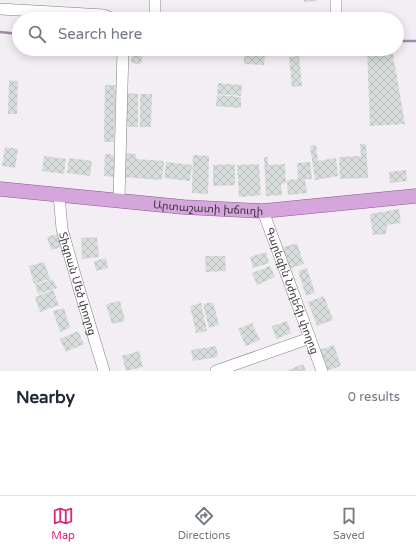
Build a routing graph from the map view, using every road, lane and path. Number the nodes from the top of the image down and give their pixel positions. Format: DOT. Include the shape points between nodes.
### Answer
graph roads {
  1 [pos="155,0"];
  2 [pos="336,0"];
  3 [pos="0,8"];
  4 [pos="59,12"];
  5 [pos="155,12"];
  6 [pos="336,12"];
  7 [pos="123,56"];
  8 [pos="0,189"];
  9 [pos="59,195"];
  10 [pos="416,196"];
  11 [pos="119,200"];
  12 [pos="262,211"];
  13 [pos="310,338"];
  14 [pos="104,371"];
  15 [pos="216,371"];
  16 [pos="322,371"];
  1 -- 5 [label="street"];
  2 -- 6 [label="street"];
  3 -- 4 [label="street"];
  7 -- 11 [label="street"];
  8 -- 9 [label="main road, Արտաշատի խճուղի"];
  9 -- 11 [label="main road, Արտաշատի խճուղի"];
  9 -- 14 [label="street, Տիգրան Մեծ փողոց" via="62,228"];
  10 -- 12 [label="main road, Արտաշատի խճուղի"];
  11 -- 12 [label="main road, Արտաշատի խճուղի" via="183,207"];
  12 -- 13 [label="street, Գարեգին Նժդեհի փողոց"];
  13 -- 15 [label="street"];
  13 -- 16 [label="street, Գարեգին Նժդեհի փողոց"];
}
